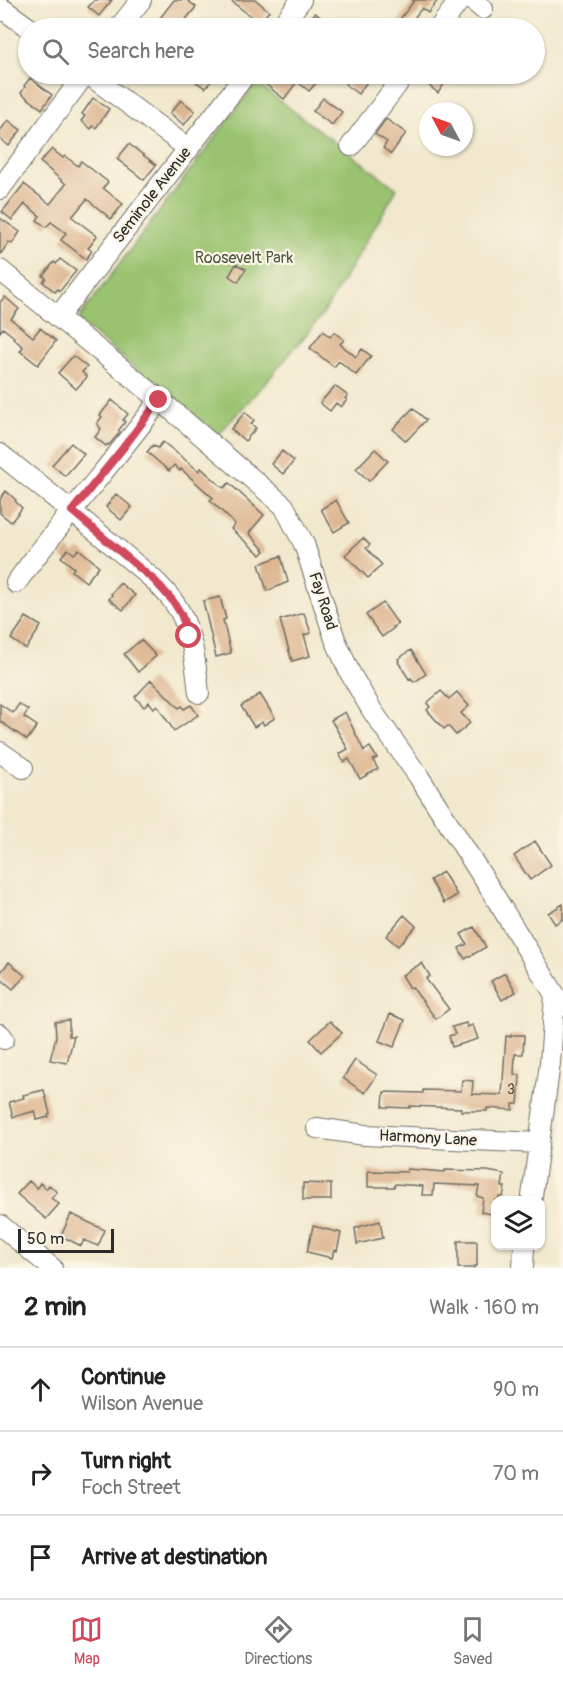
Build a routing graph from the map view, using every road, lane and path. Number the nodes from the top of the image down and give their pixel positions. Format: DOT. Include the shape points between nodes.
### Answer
graph roads {
  1 [pos="141,0"];
  2 [pos="301,0"];
  3 [pos="460,0"];
  4 [pos="0,7"];
  5 [pos="127,18"];
  6 [pos="288,18"];
  7 [pos="446,18"];
  8 [pos="18,20"];
  9 [pos="79,84"];
  10 [pos="101,84"];
  11 [pos="238,84"];
  12 [pos="398,84"];
  13 [pos="351,146"];
  14 [pos="189,149"];
  15 [pos="0,189"];
  16 [pos="0,270"];
  17 [pos="58,317"];
  18 [pos="159,400"];
  19 [pos="0,454"];
  20 [pos="72,511"];
  21 [pos="16,583"];
  22 [pos="199,693"];
  23 [pos="0,752"];
  24 [pos="23,768"];
  25 [pos="559,1001"];
  26 [pos="317,1128"];
  27 [pos="539,1143"];
  28 [pos="532,1196"];
  29 [pos="0,1225"];
  30 [pos="524,1250"];
  31 [pos="52,1268"];
  32 [pos="523,1268"];
  1 -- 5 [label="street"];
  2 -- 6 [label="street"];
  3 -- 7 [label="street"];
  4 -- 8 [label="street"];
  9 -- 15 [label="street"];
  10 -- 14 [label="street"];
  11 -- 14 [label="street, Seminole Avenue"];
  12 -- 13 [label="street"];
  14 -- 17 [label="street, Seminole Avenue"];
  16 -- 17 [label="street, Fay Road"];
  17 -- 18 [label="street, Fay Road"];
  18 -- 20 [label="street"];
  18 -- 25 [label="street, Fay Road" via="284,506 304,544 350,674"];
  19 -- 20 [label="street"];
  20 -- 21 [label="street"];
  20 -- 22 [label="street" via="173,601 189,636"];
  23 -- 24 [label="street"];
  25 -- 27 [label="street"];
  26 -- 27 [label="street, Harmony Lane" via="365,1135"];
  27 -- 28 [label="street"];
  29 -- 31 [label="street"];
  30 -- 32 [label="street"];
}
